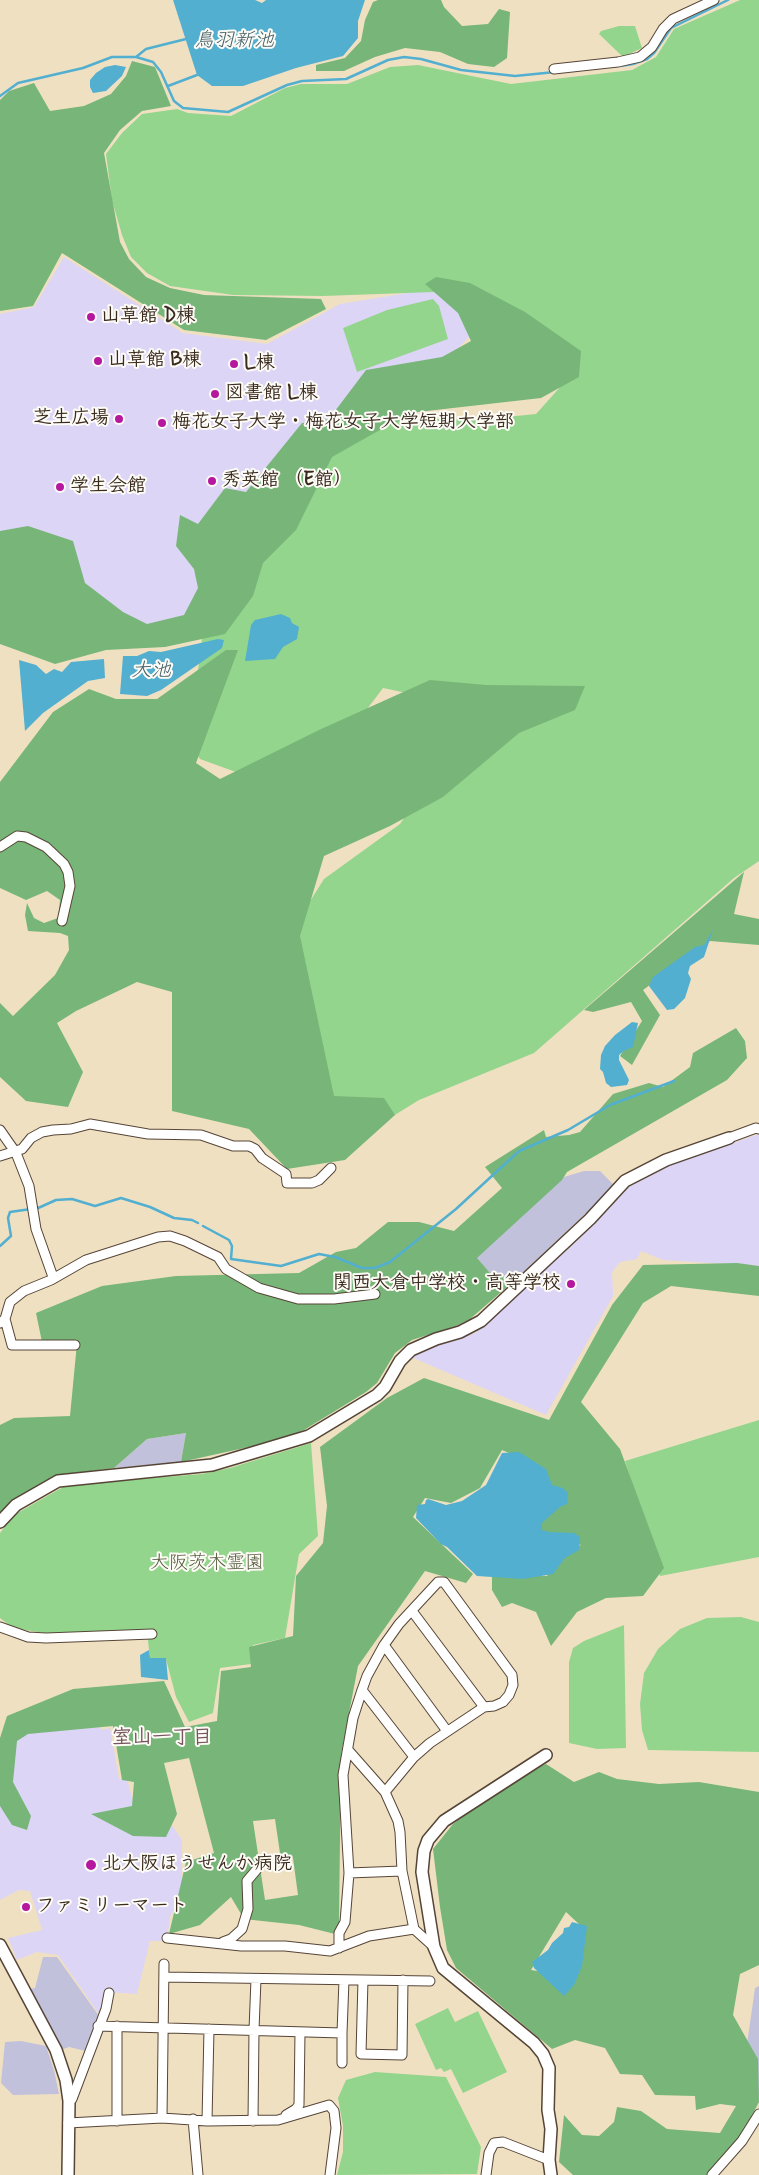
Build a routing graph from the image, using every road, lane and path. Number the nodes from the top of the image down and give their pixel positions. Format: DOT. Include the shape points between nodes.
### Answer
graph roads {
  1 [pos="714,0"];
  2 [pos="554,69"];
  3 [pos="0,847"];
  4 [pos="62,921"];
  5 [pos="759,1129"];
  6 [pos="0,1130"];
  7 [pos="729,1138"];
  8 [pos="13,1150"];
  9 [pos="0,1156"];
  10 [pos="331,1168"];
  11 [pos="53,1277"];
  12 [pos="375,1294"];
  13 [pos="2,1321"];
  14 [pos="75,1345"];
  15 [pos="0,1522"];
  16 [pos="412,1611"];
  17 [pos="0,1627"];
  18 [pos="152,1634"];
  19 [pos="384,1645"];
  20 [pos="362,1690"];
  21 [pos="484,1707"];
  22 [pos="447,1732"];
  23 [pos="348,1750"];
  24 [pos="546,1755"];
  25 [pos="414,1757"];
  26 [pos="385,1792"];
  27 [pos="258,1868"];
  28 [pos="402,1871"];
  29 [pos="349,1873"];
  30 [pos="414,1929"];
  31 [pos="167,1938"];
  32 [pos="221,1943"];
  33 [pos="434,1947"];
  34 [pos="339,1948"];
  35 [pos="1,1949"];
  36 [pos="164,1964"];
  37 [pos="164,1977"];
  38 [pos="256,1978"];
  39 [pos="344,1980"];
  40 [pos="362,1980"];
  41 [pos="403,1980"];
  42 [pos="430,1981"];
  43 [pos="109,1993"];
  44 [pos="98,2026"];
  45 [pos="118,2026"];
  46 [pos="162,2028"];
  47 [pos="209,2029"];
  48 [pos="254,2030"];
  49 [pos="300,2032"];
  50 [pos="342,2033"];
  51 [pos="342,2063"];
  52 [pos="69,2100"];
  53 [pos="759,2114"];
  54 [pos="162,2118"];
  55 [pos="192,2119"];
  56 [pos="278,2120"];
  57 [pos="117,2121"];
  58 [pos="207,2121"];
  59 [pos="253,2121"];
  60 [pos="68,2123"];
  61 [pos="549,2160"];
  62 [pos="68,2175"];
  63 [pos="198,2175"];
  64 [pos="330,2175"];
  65 [pos="486,2175"];
  66 [pos="551,2175"];
  67 [pos="712,2175"];
  1 -- 2 [label="street" via="673,19 652,47 640,57"];
  3 -- 4 [label="street" via="17,836 26,837 46,847 64,864 70,886"];
  5 -- 7 [label="street"];
  6 -- 8 [label="street"];
  7 -- 15 [label="street" via="666,1160 625,1182 481,1321 411,1350 377,1395 338,1421 309,1436 203,1467 58,1481 16,1505"];
  8 -- 9 [label="street"];
  8 -- 10 [label="street" via="22,1149 36,1135 48,1130 90,1124 138,1133 201,1135 233,1146 249,1146 286,1174 287,1183 312,1183"];
  8 -- 11 [label="street" via="30,1191 36,1229"];
  11 -- 12 [label="street" via="86,1260 170,1236 218,1258 226,1269 259,1288 298,1299"];
  11 -- 13 [label="street" via="6,1300"];
  13 -- 14 [label="street" via="12,1345"];
  16 -- 19 [label="street"];
  16 -- 21 [label="street"];
  16 -- 21 [label="street" via="438,1582 444,1582 512,1675 512,1690 506,1699 498,1705"];
  17 -- 18 [label="street" via="28,1637 46,1638"];
  19 -- 20 [label="street"];
  19 -- 22 [label="street"];
  20 -- 23 [label="street"];
  20 -- 25 [label="street"];
  21 -- 22 [label="street"];
  22 -- 25 [label="street"];
  23 -- 26 [label="street"];
  23 -- 29 [label="street" via="343,1775"];
  24 -- 33 [label="street" via="444,1821 428,1840 422,1872"];
  25 -- 26 [label="street"];
  26 -- 28 [label="street" via="400,1832"];
  27 -- 32 [label="street" via="247,1881 248,1909 242,1929"];
  28 -- 29 [label="street"];
  28 -- 30 [label="street"];
  29 -- 34 [label="street" via="345,1922 339,1933"];
  30 -- 33 [label="street"];
  30 -- 34 [label="street" via="369,1936"];
  31 -- 32 [label="street"];
  32 -- 34 [label="street" via="330,1951"];
  33 -- 61 [label="street" via="447,1974 534,2043 543,2054 549,2068"];
  35 -- 52 [label="street" via="56,2050"];
  36 -- 37 [label="street"];
  37 -- 38 [label="street"];
  37 -- 46 [label="street"];
  38 -- 39 [label="street"];
  38 -- 48 [label="street"];
  39 -- 40 [label="street"];
  39 -- 50 [label="street"];
  40 -- 41 [label="street"];
  40 -- 41 [label="street" via="361,2054 402,2054"];
  41 -- 42 [label="street"];
  43 -- 44 [label="street"];
  44 -- 45 [label="street"];
  44 -- 52 [label="street"];
  45 -- 46 [label="street"];
  45 -- 57 [label="street"];
  46 -- 47 [label="street"];
  46 -- 54 [label="street"];
  47 -- 48 [label="street"];
  47 -- 58 [label="street"];
  48 -- 49 [label="street"];
  48 -- 59 [label="street"];
  49 -- 50 [label="street"];
  49 -- 56 [label="street" via="299,2105"];
  50 -- 51 [label="street"];
  52 -- 60 [label="street"];
  53 -- 67 [label="street" via="742,2141"];
  54 -- 55 [label="street"];
  54 -- 57 [label="street"];
  55 -- 58 [label="street"];
  55 -- 63 [label="street"];
  56 -- 59 [label="street"];
  56 -- 64 [label="street" via="331,2106 336,2128"];
  57 -- 60 [label="street"];
  58 -- 59 [label="street"];
  60 -- 62 [label="street"];
  61 -- 65 [label="street" via="503,2142 494,2143 489,2152"];
  61 -- 66 [label="street"];
}
